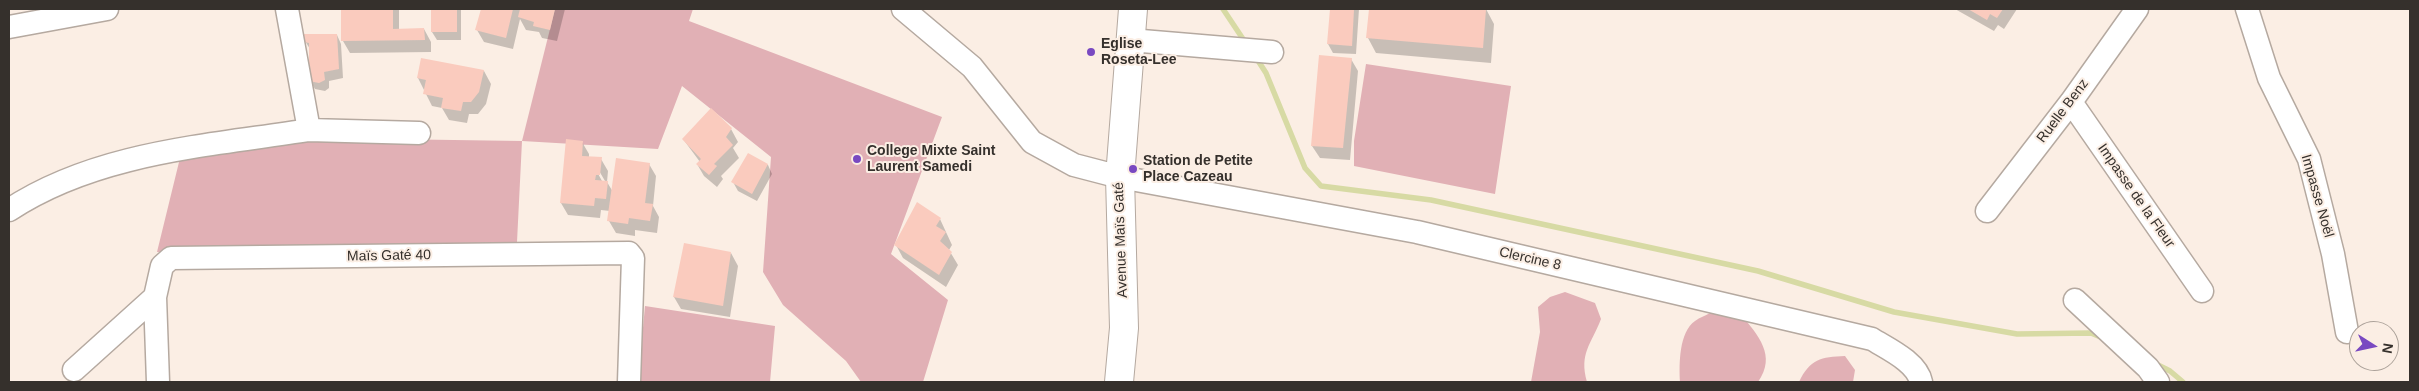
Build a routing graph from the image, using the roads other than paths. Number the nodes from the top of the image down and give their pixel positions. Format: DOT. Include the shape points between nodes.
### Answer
graph roads {
  1 [pos="107,9"];
  2 [pos="287,9"];
  3 [pos="903,9"];
  4 [pos="1133,9"];
  5 [pos="2137,9"];
  6 [pos="2247,9"];
  7 [pos="9,27"];
  8 [pos="1130,40"];
  9 [pos="1272,52"];
  10 [pos="2071,102"];
  11 [pos="309,130"];
  12 [pos="419,133"];
  13 [pos="1120,177"];
  14 [pos="9,210"];
  15 [pos="1987,211"];
  16 [pos="2202,291"];
  17 [pos="155,298"];
  18 [pos="2075,300"];
  19 [pos="2347,332"];
  20 [pos="74,370"];
  21 [pos="158,382"];
  22 [pos="628,382"];
  23 [pos="1119,382"];
  24 [pos="1921,382"];
  25 [pos="2158,382"];
  1 -- 7 [label="street"];
  2 -- 11 [label="street"];
  3 -- 13 [label="street, Clercine 8" via="972,67 1032,142 1074,165"];
  4 -- 8 [label="street, Avenue Maïs Gaté"];
  5 -- 10 [label="street, Ruelle Benz"];
  6 -- 19 [label="street, Impasse Noël" via="2269,78 2309,159 2333,254"];
  8 -- 9 [label="street"];
  8 -- 13 [label="street, Avenue Maïs Gaté"];
  10 -- 15 [label="street, Ruelle Benz"];
  10 -- 16 [label="street, Impasse de la Fleur"];
  11 -- 12 [label="street"];
  11 -- 14 [label="street" via="126,160 70,179"];
  13 -- 23 [label="street, Avenue Maïs Gaté" via="1124,328"];
  13 -- 24 [label="street, Clercine 8" via="1417,232 1872,339 1904,360 1920,375"];
  17 -- 20 [label="street"];
  17 -- 21 [label="street"];
  17 -- 22 [label="street, Maïs Gaté 40" via="162,266 170,258 629,253 633,258"];
  18 -- 25 [label="street" via="2148,368"];
}
